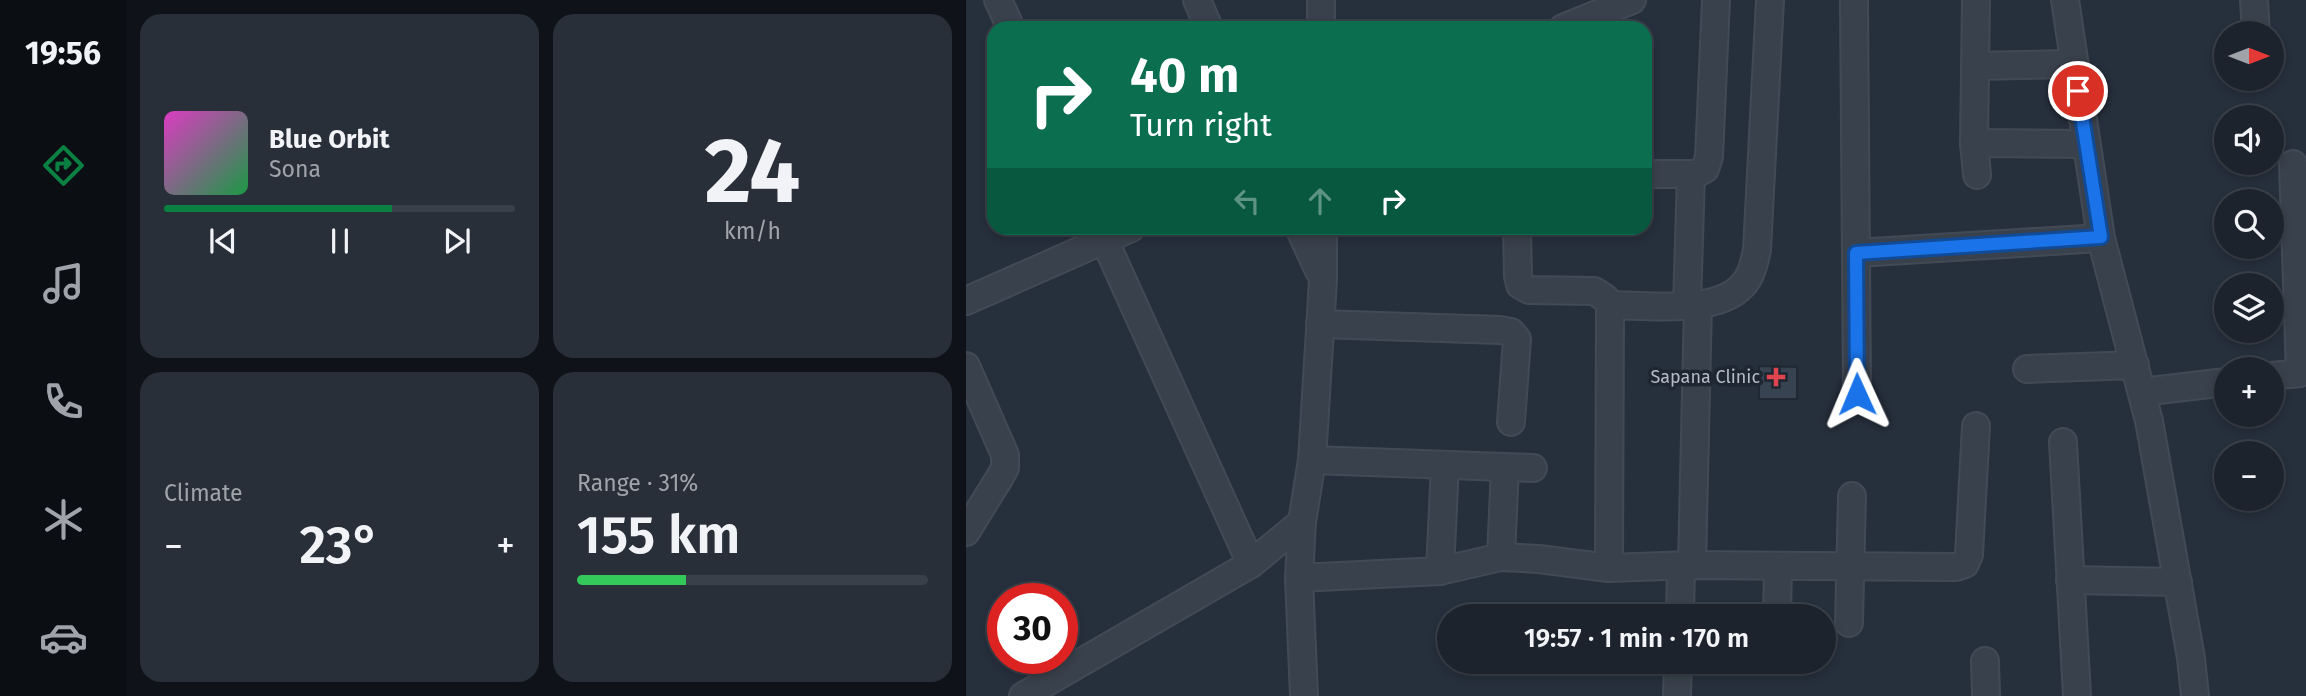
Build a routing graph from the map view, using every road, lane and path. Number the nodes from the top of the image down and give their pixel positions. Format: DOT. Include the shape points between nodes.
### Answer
graph roads {
  1 [pos="998,0"];
  2 [pos="1197,0"];
  3 [pos="1321,0"];
  4 [pos="1632,0"];
  5 [pos="1716,0"];
  6 [pos="1770,0"];
  7 [pos="1854,0"];
  8 [pos="1976,0"];
  9 [pos="2064,0"];
  10 [pos="2254,0"];
  11 [pos="1007,21"];
  12 [pos="1206,21"];
  13 [pos="1321,21"];
  14 [pos="1580,21"];
  15 [pos="2255,21"];
  16 [pos="2074,64"];
  17 [pos="1975,66"];
  18 [pos="1975,144"];
  19 [pos="2085,144"];
  20 [pos="1652,174"];
  21 [pos="1690,174"];
  22 [pos="1977,175"];
  23 [pos="2297,178"];
  24 [pos="1100,235"];
  25 [pos="1102,235"];
  26 [pos="1303,235"];
  27 [pos="1323,235"];
  28 [pos="1517,235"];
  29 [pos="2101,237"];
  30 [pos="1856,253"];
  31 [pos="1323,280"];
  32 [pos="966,301"];
  33 [pos="1610,305"];
  34 [pos="1692,305"];
  35 [pos="1320,324"];
  36 [pos="2135,365"];
  37 [pos="966,366"];
  38 [pos="2027,369"];
  39 [pos="2284,375"];
  40 [pos="2214,383"];
  41 [pos="2142,392"];
  42 [pos="1857,394"];
  43 [pos="1511,422"];
  44 [pos="1976,426"];
  45 [pos="2063,442"];
  46 [pos="1312,460"];
  47 [pos="1445,465"];
  48 [pos="1505,467"];
  49 [pos="1533,468"];
  50 [pos="1852,496"];
  51 [pos="1302,523"];
  52 [pos="966,532"];
  53 [pos="1501,557"];
  54 [pos="1251,564"];
  55 [pos="1687,566"];
  56 [pos="1778,566"];
  57 [pos="1850,566"];
  58 [pos="1609,568"];
  59 [pos="1440,571"];
  60 [pos="1299,578"];
  61 [pos="2070,580"];
  62 [pos="2178,582"];
  63 [pos="1682,604"];
  64 [pos="1777,604"];
  65 [pos="1849,623"];
  66 [pos="1985,661"];
  67 [pos="1678,674"];
  68 [pos="1023,696"];
  69 [pos="1304,696"];
  70 [pos="1677,696"];
  71 [pos="1986,696"];
  72 [pos="2077,696"];
  73 [pos="2195,696"];
  1 -- 11 [label="street"];
  2 -- 12 [label="street"];
  3 -- 13 [label="street"];
  4 -- 14 [label="street"];
  5 -- 21 [label="street" via="1709,157 1705,169"];
  6 -- 34 [label="street" via="1757,250 1752,271 1741,288 1722,299"];
  7 -- 30 [label="street"];
  8 -- 17 [label="street"];
  9 -- 16 [label="street"];
  10 -- 15 [label="street"];
  16 -- 17 [label="street"];
  16 -- 19 [label="street"];
  17 -- 18 [label="street"];
  18 -- 19 [label="street"];
  18 -- 22 [label="street"];
  19 -- 29 [label="street"];
  20 -- 21 [label="street"];
  21 -- 34 [label="street"];
  23 -- 39 [label="street" via="2300,373"];
  24 -- 32 [label="street"];
  25 -- 54 [label="street"];
  26 -- 31 [label="street"];
  27 -- 31 [label="street"];
  28 -- 33 [label="street" via="1520,285 1529,290 1594,291"];
  29 -- 30 [label="street"];
  29 -- 36 [label="street"];
  30 -- 42 [label="street"];
  31 -- 35 [label="street"];
  33 -- 34 [label="street"];
  33 -- 58 [label="street"];
  34 -- 55 [label="street"];
  35 -- 43 [label="street" via="1511,332 1517,339"];
  35 -- 46 [label="street"];
  36 -- 38 [label="street"];
  36 -- 41 [label="street"];
  37 -- 52 [label="street" via="1005,455 1005,468"];
  40 -- 41 [label="street"];
  41 -- 62 [label="street"];
  44 -- 57 [label="street" via="1965,564 1938,568"];
  45 -- 61 [label="street"];
  46 -- 47 [label="street"];
  46 -- 51 [label="street"];
  47 -- 48 [label="street"];
  47 -- 59 [label="street"];
  48 -- 49 [label="street"];
  48 -- 53 [label="street"];
  50 -- 57 [label="street"];
  51 -- 54 [label="street"];
  51 -- 60 [label="street"];
  53 -- 58 [label="street"];
  53 -- 59 [label="street"];
  54 -- 68 [label="street"];
  55 -- 56 [label="street"];
  55 -- 58 [label="street"];
  55 -- 63 [label="street"];
  56 -- 57 [label="street"];
  56 -- 64 [label="street"];
  57 -- 65 [label="street"];
  59 -- 60 [label="street"];
  60 -- 69 [label="street"];
  61 -- 62 [label="street"];
  61 -- 72 [label="street"];
  62 -- 73 [label="street"];
  66 -- 71 [label="street"];
  67 -- 70 [label="street"];
}
